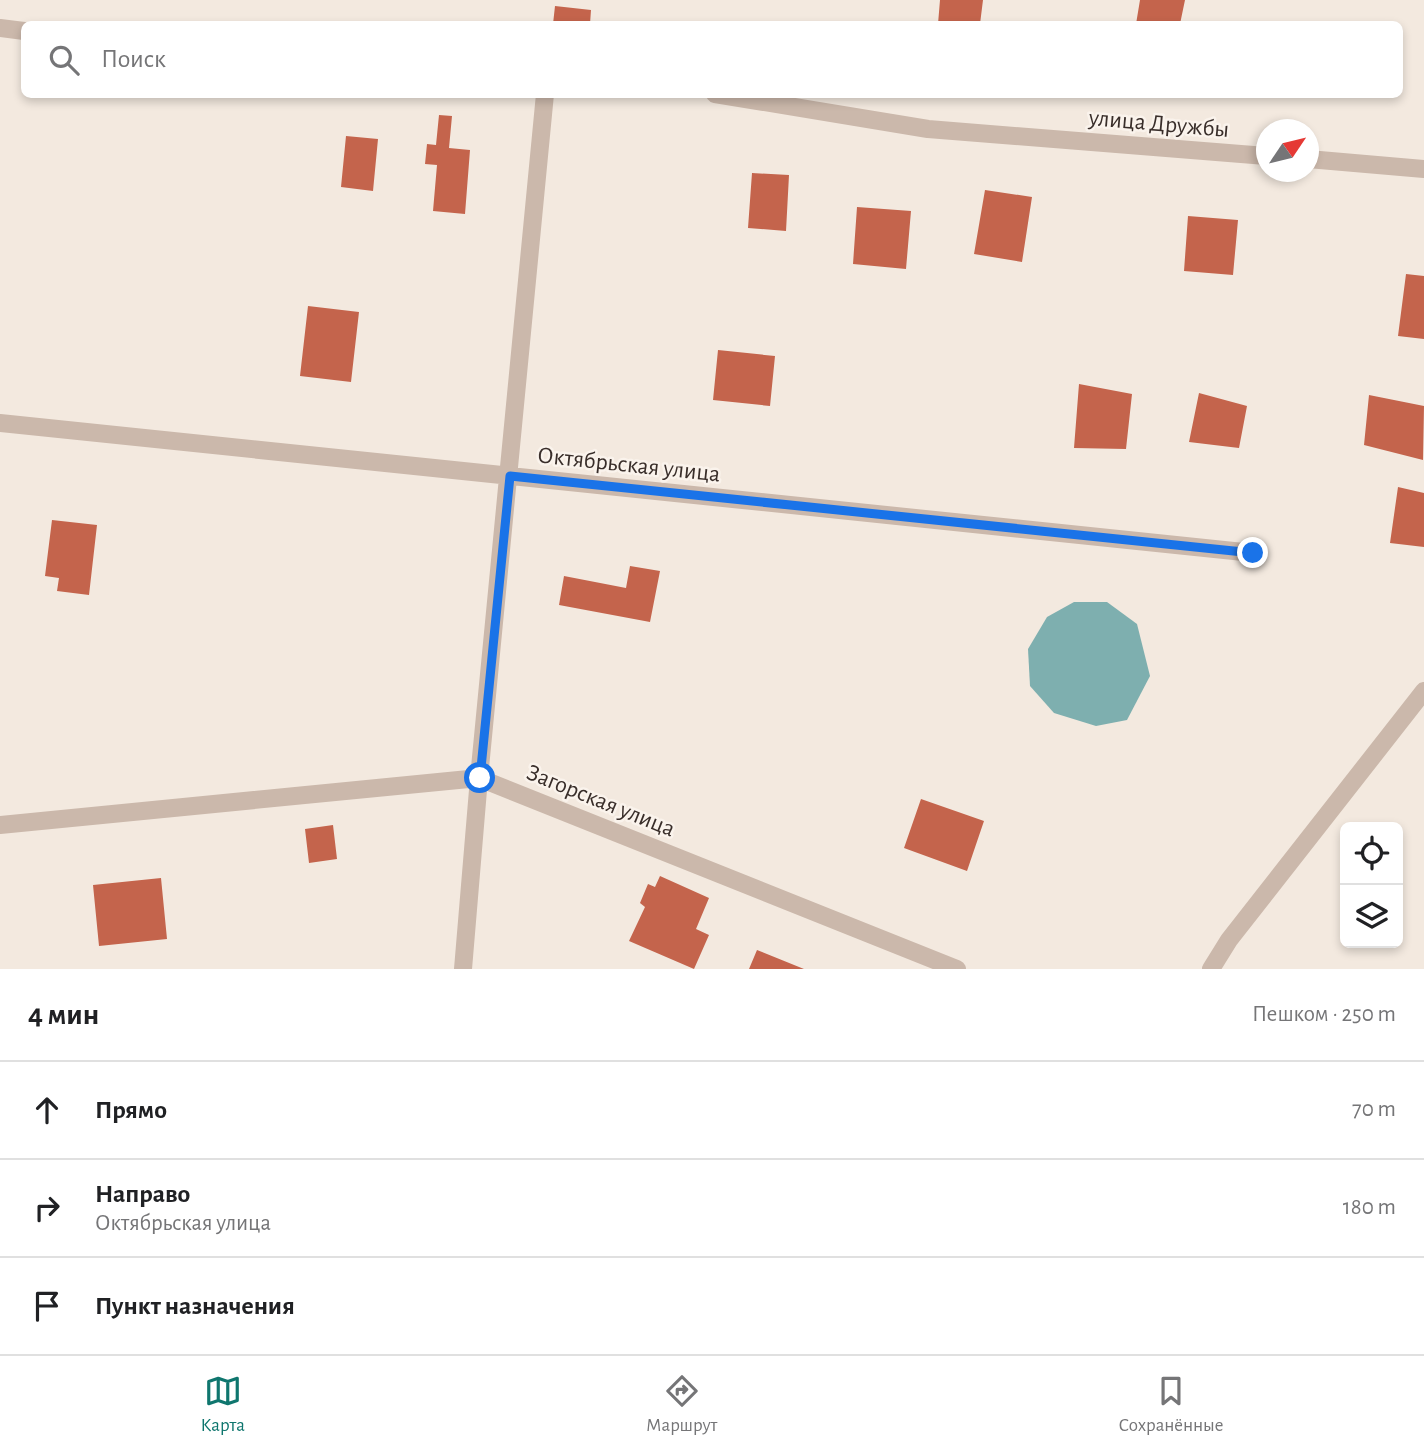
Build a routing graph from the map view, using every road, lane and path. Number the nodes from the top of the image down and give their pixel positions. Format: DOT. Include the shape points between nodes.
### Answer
graph roads {
  1 [pos="0,28"];
  2 [pos="21,31"];
  3 [pos="545,98"];
  4 [pos="739,98"];
  5 [pos="1256,155"];
  6 [pos="1319,160"];
  7 [pos="1424,169"];
  8 [pos="0,423"];
  9 [pos="510,476"];
  10 [pos="1253,553"];
  11 [pos="1424,691"];
  12 [pos="480,778"];
  13 [pos="0,825"];
  14 [pos="463,969"];
  15 [pos="957,969"];
  16 [pos="1211,969"];
  1 -- 2 [label="street"];
  3 -- 9 [label="street"];
  4 -- 5 [label="street, улица Дружбы" via="928,129"];
  6 -- 7 [label="street"];
  8 -- 9 [label="street, Октябрьская улица"];
  9 -- 10 [label="street, Октябрьская улица"];
  9 -- 12 [label="street"];
  11 -- 16 [label="street"];
  12 -- 13 [label="street, Загорская улица"];
  12 -- 14 [label="street"];
  12 -- 15 [label="street, Загорская улица"];
}
